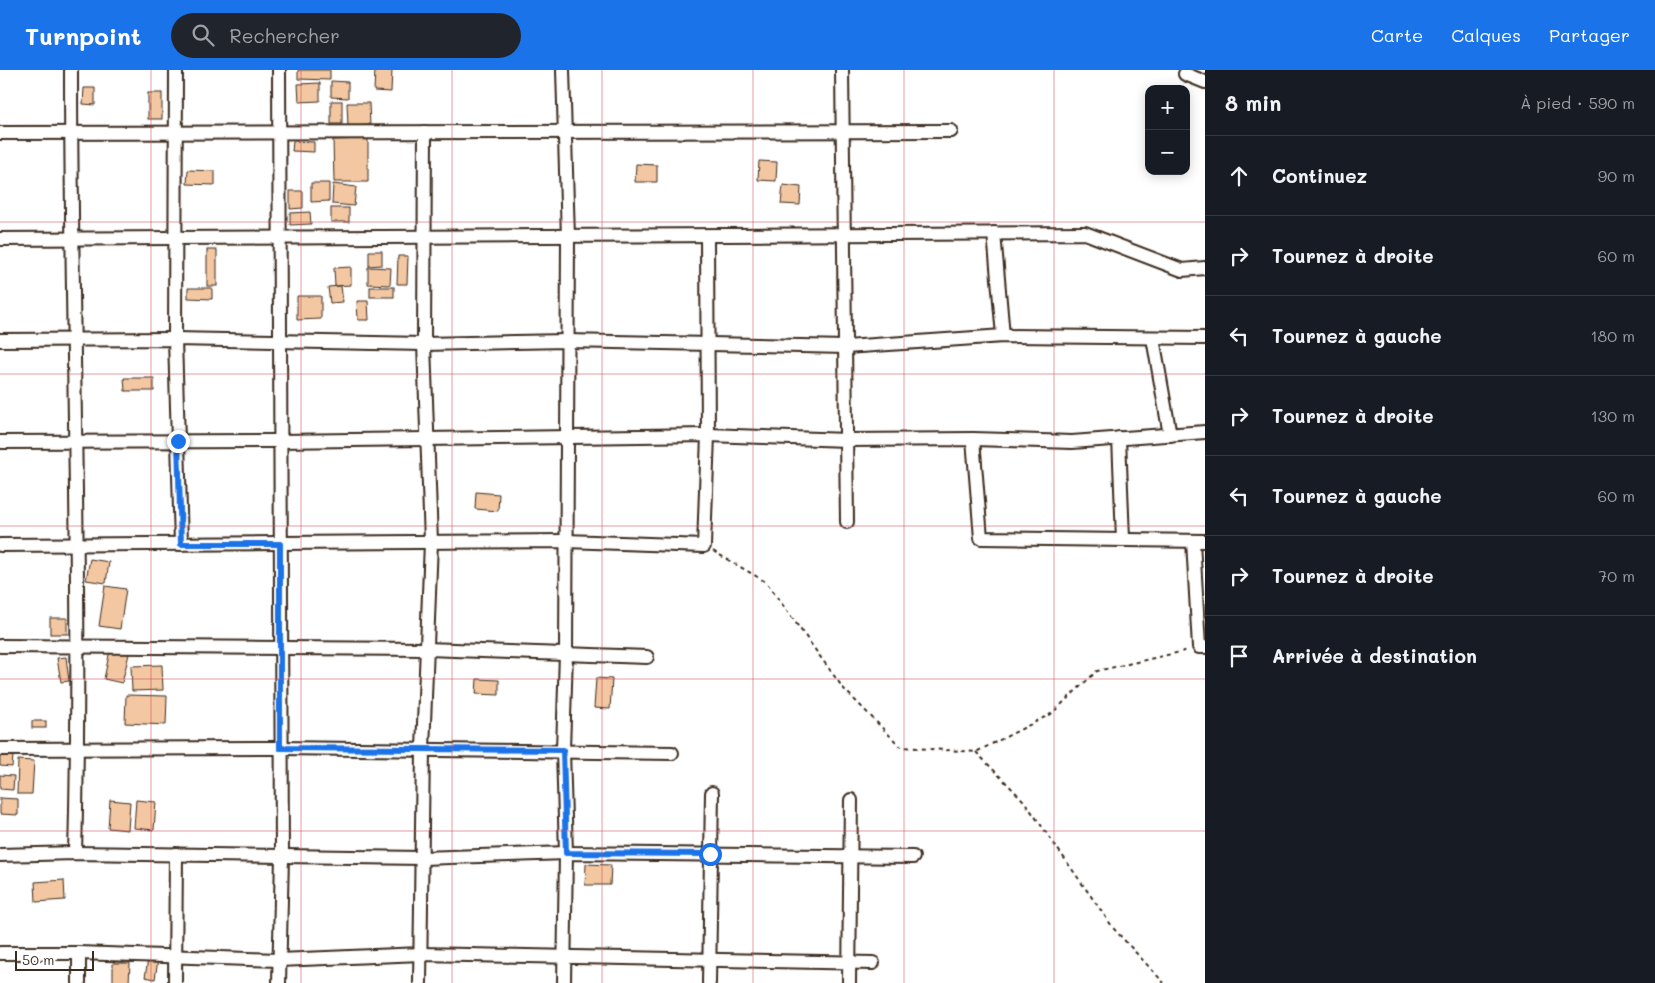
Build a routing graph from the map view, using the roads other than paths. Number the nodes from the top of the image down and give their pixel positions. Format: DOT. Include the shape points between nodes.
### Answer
graph roads {
  1 [pos="71,70"];
  2 [pos="176,70"];
  3 [pos="279,70"];
  4 [pos="563,70"];
  5 [pos="842,70"];
  6 [pos="1185,74"];
  7 [pos="1205,82"];
  8 [pos="951,130"];
  9 [pos="843,131"];
  10 [pos="425,132"];
  11 [pos="567,132"];
  12 [pos="0,133"];
  13 [pos="71,133"];
  14 [pos="177,133"];
  15 [pos="280,133"];
  16 [pos="994,233"];
  17 [pos="844,234"];
  18 [pos="707,236"];
  19 [pos="425,238"];
  20 [pos="568,238"];
  21 [pos="176,239"];
  22 [pos="280,239"];
  23 [pos="0,240"];
  24 [pos="73,240"];
  25 [pos="1205,268"];
  26 [pos="1003,336"];
  27 [pos="75,338"];
  28 [pos="1154,338"];
  29 [pos="1205,338"];
  30 [pos="176,339"];
  31 [pos="0,340"];
  32 [pos="281,341"];
  33 [pos="567,341"];
  34 [pos="424,344"];
  35 [pos="708,344"];
  36 [pos="846,347"];
  37 [pos="1205,432"];
  38 [pos="708,435"];
  39 [pos="1170,435"];
  40 [pos="567,437"];
  41 [pos="1119,438"];
  42 [pos="973,439"];
  43 [pos="427,440"];
  44 [pos="847,440"];
  45 [pos="74,441"];
  46 [pos="178,441"];
  47 [pos="280,441"];
  48 [pos="0,442"];
  49 [pos="847,522"];
  50 [pos="1123,540"];
  51 [pos="566,541"];
  52 [pos="1199,541"];
  53 [pos="431,542"];
  54 [pos="181,544"];
  55 [pos="280,544"];
  56 [pos="0,545"];
  57 [pos="78,545"];
  58 [pos="0,646"];
  59 [pos="78,646"];
  60 [pos="1202,647"];
  61 [pos="280,648"];
  62 [pos="427,649"];
  63 [pos="566,653"];
  64 [pos="648,657"];
  65 [pos="78,748"];
  66 [pos="280,748"];
  67 [pos="0,749"];
  68 [pos="423,749"];
  69 [pos="563,750"];
  70 [pos="672,754"];
  71 [pos="712,794"];
  72 [pos="851,800"];
  73 [pos="75,853"];
  74 [pos="566,853"];
  75 [pos="176,854"];
  76 [pos="710,854"];
  77 [pos="0,855"];
  78 [pos="850,856"];
  79 [pos="282,857"];
  80 [pos="913,857"];
  81 [pos="422,858"];
  82 [pos="0,953"];
  83 [pos="79,953"];
  84 [pos="420,954"];
  85 [pos="174,956"];
  86 [pos="564,956"];
  87 [pos="709,959"];
  88 [pos="279,960"];
  89 [pos="850,962"];
  90 [pos="873,962"];
  91 [pos="79,983"];
  92 [pos="175,983"];
  93 [pos="279,983"];
  94 [pos="420,983"];
  95 [pos="564,983"];
  96 [pos="709,983"];
  97 [pos="849,983"];
  1 -- 13 [label="street"];
  2 -- 14 [label="street"];
  3 -- 15 [label="street"];
  4 -- 11 [label="street"];
  5 -- 9 [label="street"];
  6 -- 7 [label="street"];
  8 -- 9 [label="street"];
  9 -- 11 [label="street"];
  9 -- 17 [label="street"];
  10 -- 11 [label="street"];
  10 -- 15 [label="street"];
  10 -- 19 [label="street"];
  11 -- 20 [label="street"];
  12 -- 13 [label="street"];
  13 -- 14 [label="street"];
  13 -- 24 [label="street"];
  14 -- 15 [label="street"];
  14 -- 21 [label="street"];
  15 -- 22 [label="street"];
  16 -- 17 [label="street"];
  16 -- 25 [label="street" via="1086,233 1182,270"];
  16 -- 26 [label="street"];
  17 -- 18 [label="street"];
  17 -- 36 [label="street"];
  18 -- 20 [label="street"];
  18 -- 35 [label="street"];
  19 -- 20 [label="street"];
  19 -- 22 [label="street"];
  19 -- 34 [label="street"];
  20 -- 33 [label="street"];
  21 -- 22 [label="street"];
  21 -- 24 [label="street"];
  21 -- 30 [label="street"];
  22 -- 32 [label="street"];
  23 -- 24 [label="street"];
  24 -- 27 [label="street"];
  26 -- 28 [label="street"];
  26 -- 36 [label="street"];
  27 -- 30 [label="street"];
  27 -- 31 [label="street"];
  27 -- 45 [label="street"];
  28 -- 29 [label="street"];
  28 -- 39 [label="street"];
  30 -- 32 [label="street"];
  30 -- 46 [label="street"];
  32 -- 34 [label="street"];
  32 -- 47 [label="street"];
  33 -- 34 [label="street"];
  33 -- 35 [label="street"];
  33 -- 40 [label="street"];
  34 -- 43 [label="street"];
  35 -- 36 [label="street"];
  35 -- 38 [label="street"];
  36 -- 44 [label="street"];
  37 -- 39 [label="street"];
  38 -- 40 [label="street"];
  38 -- 44 [label="street"];
  38 -- 51 [label="street" via="704,546"];
  39 -- 41 [label="street"];
  40 -- 43 [label="street"];
  40 -- 51 [label="street"];
  41 -- 42 [label="street" via="1072,442"];
  41 -- 50 [label="street"];
  42 -- 44 [label="street"];
  42 -- 50 [label="street" via="981,538"];
  43 -- 47 [label="street"];
  43 -- 53 [label="street"];
  44 -- 49 [label="street"];
  45 -- 46 [label="street"];
  45 -- 48 [label="street"];
  45 -- 57 [label="street"];
  46 -- 47 [label="street"];
  46 -- 54 [label="street"];
  47 -- 55 [label="street"];
  50 -- 52 [label="street"];
  51 -- 53 [label="street"];
  51 -- 63 [label="street"];
  52 -- 60 [label="street"];
  53 -- 55 [label="street"];
  53 -- 62 [label="street"];
  54 -- 55 [label="street"];
  54 -- 57 [label="street"];
  55 -- 61 [label="street"];
  56 -- 57 [label="street"];
  57 -- 59 [label="street"];
  58 -- 59 [label="street"];
  59 -- 61 [label="street"];
  59 -- 65 [label="street"];
  61 -- 62 [label="street"];
  61 -- 66 [label="street"];
  62 -- 63 [label="street"];
  62 -- 68 [label="street"];
  63 -- 64 [label="street"];
  63 -- 69 [label="street"];
  65 -- 66 [label="street"];
  65 -- 67 [label="street"];
  65 -- 73 [label="street"];
  66 -- 68 [label="street"];
  66 -- 79 [label="street"];
  68 -- 69 [label="street"];
  68 -- 81 [label="street"];
  69 -- 70 [label="street"];
  69 -- 74 [label="street"];
  71 -- 76 [label="street"];
  72 -- 78 [label="street"];
  73 -- 75 [label="street"];
  73 -- 77 [label="street"];
  74 -- 76 [label="street"];
  74 -- 81 [label="street"];
  74 -- 86 [label="street"];
  75 -- 79 [label="street"];
  75 -- 85 [label="street"];
  76 -- 78 [label="street"];
  76 -- 87 [label="street"];
  78 -- 80 [label="street"];
  78 -- 89 [label="street"];
  79 -- 81 [label="street"];
  79 -- 88 [label="street"];
  81 -- 84 [label="street"];
  82 -- 83 [label="street"];
  83 -- 85 [label="street"];
  83 -- 91 [label="street"];
  84 -- 86 [label="street"];
  84 -- 88 [label="street"];
  84 -- 94 [label="street"];
  85 -- 88 [label="street"];
  85 -- 92 [label="street"];
  86 -- 87 [label="street"];
  86 -- 95 [label="street"];
  87 -- 89 [label="street"];
  87 -- 96 [label="street"];
  88 -- 93 [label="street"];
  89 -- 90 [label="street"];
  89 -- 97 [label="street"];
}
